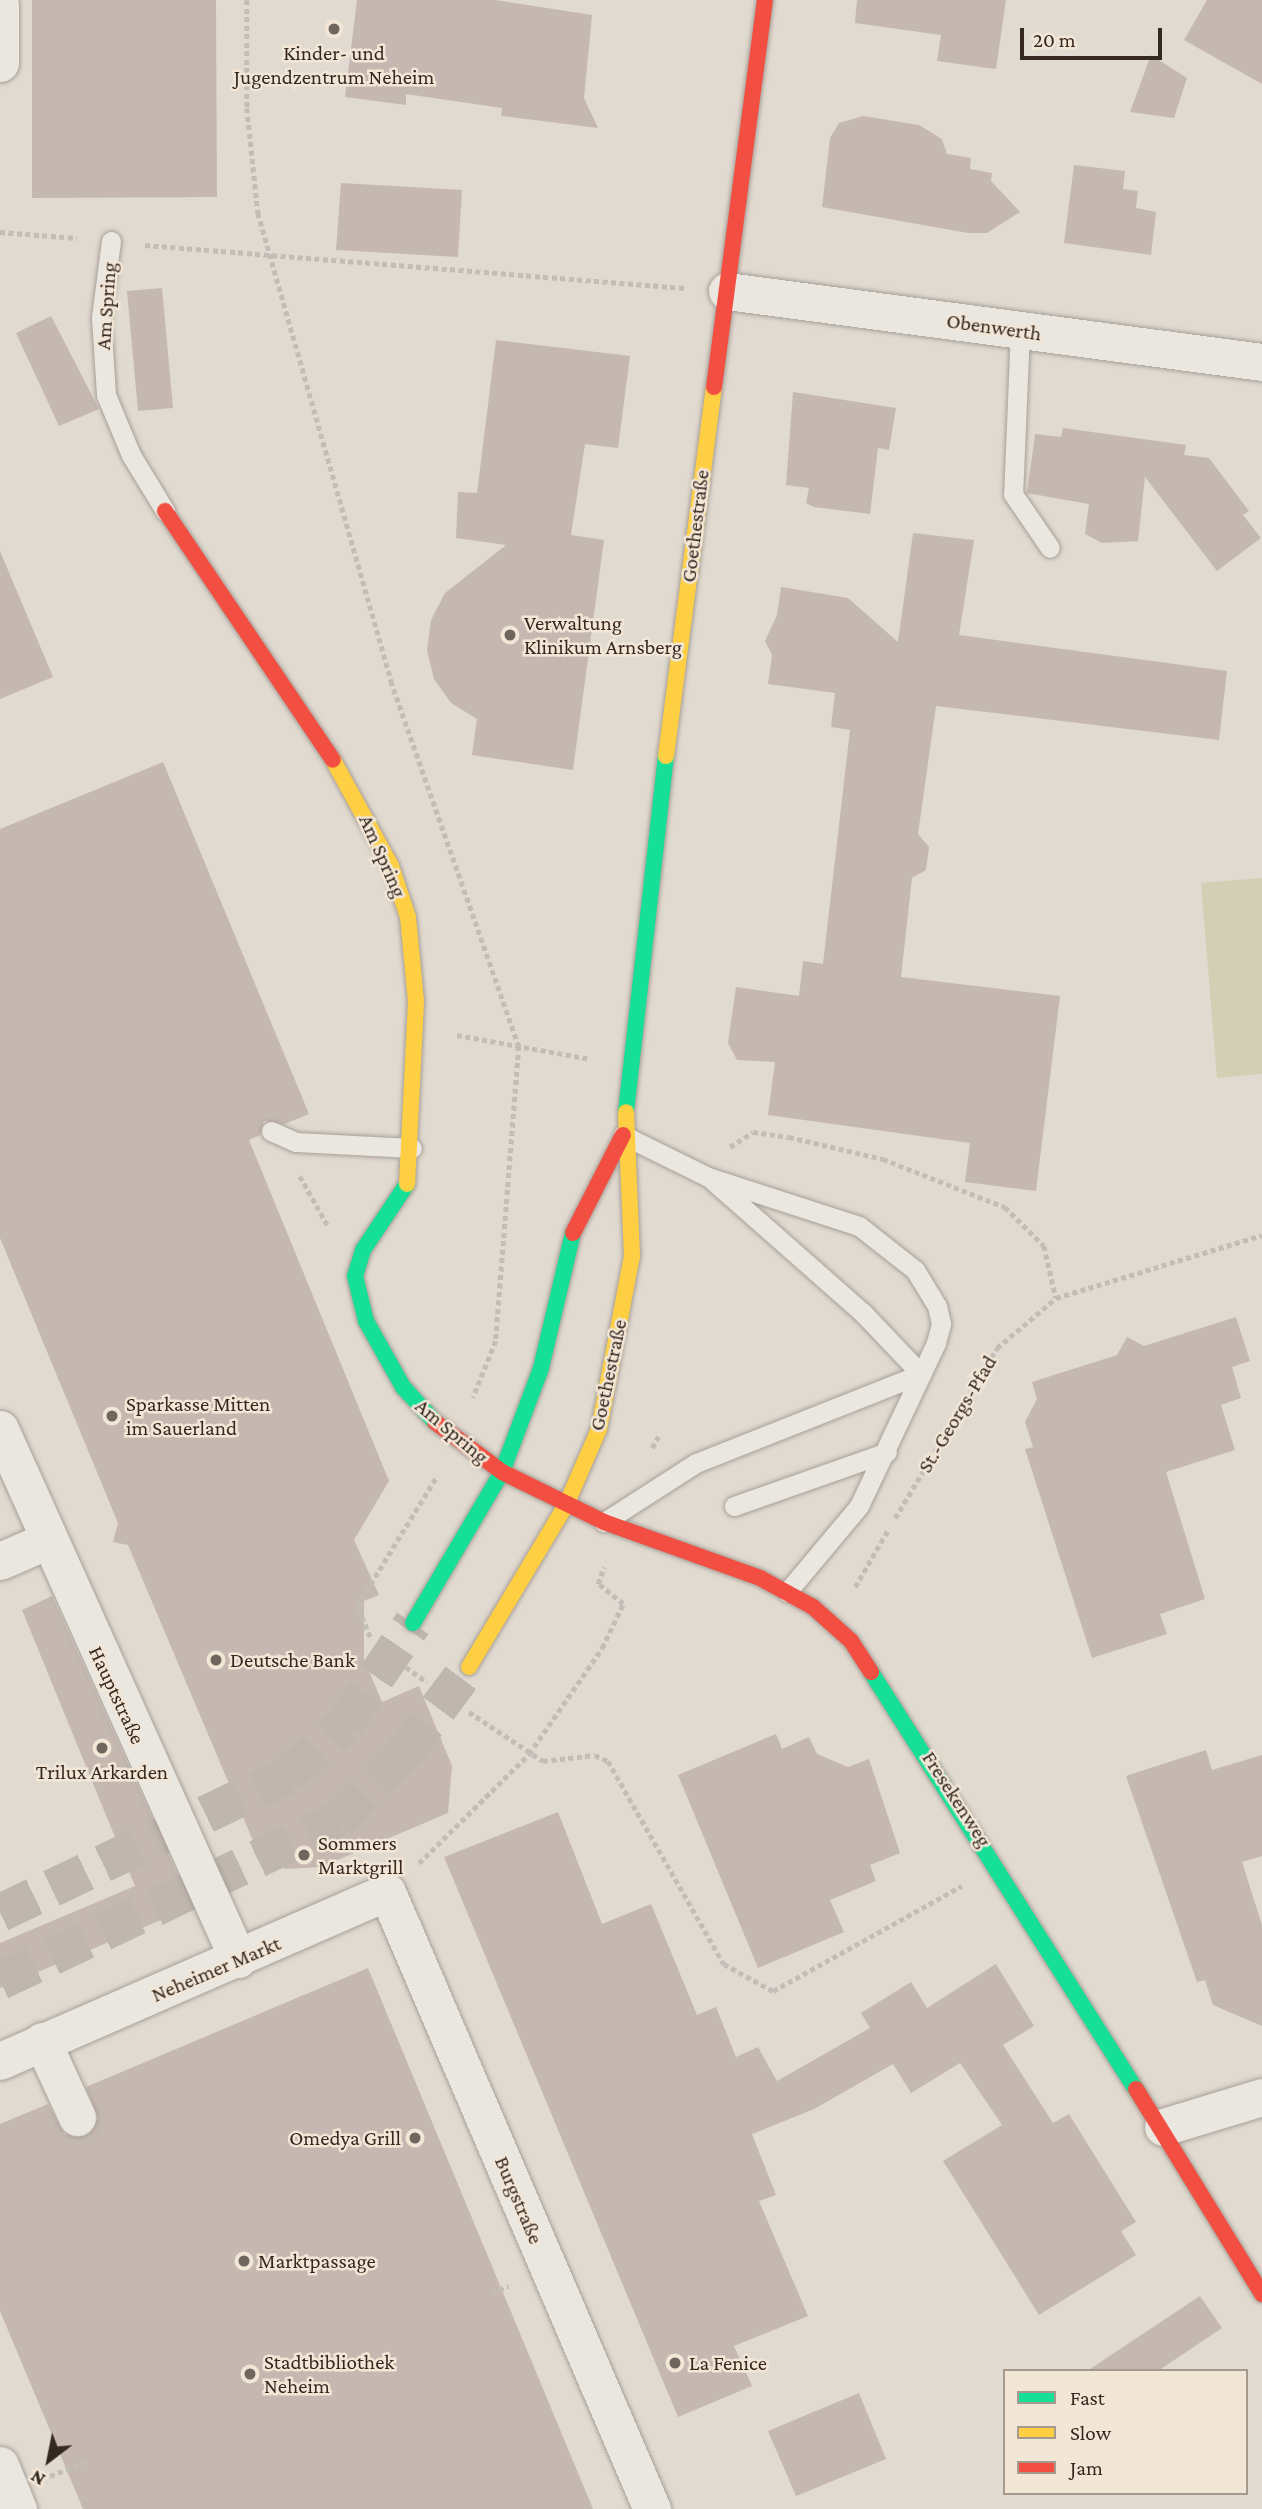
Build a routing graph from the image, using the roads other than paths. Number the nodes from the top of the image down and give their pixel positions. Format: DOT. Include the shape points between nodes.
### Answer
graph roads {
  1 [pos="765,0"];
  2 [pos="0,5"];
  3 [pos="0,64"];
  4 [pos="111,241"];
  5 [pos="727,291"];
  6 [pos="1020,330"];
  7 [pos="1262,362"];
  8 [pos="165,511"];
  9 [pos="1050,548"];
  10 [pos="271,1131"];
  11 [pos="623,1135"];
  12 [pos="412,1148"];
  13 [pos="708,1177"];
  14 [pos="921,1374"];
  15 [pos="0,1429"];
  16 [pos="887,1452"];
  17 [pos="502,1472"];
  18 [pos="566,1505"];
  19 [pos="734,1507"];
  20 [pos="604,1522"];
  21 [pos="46,1541"];
  22 [pos="0,1561"];
  23 [pos="787,1592"];
  24 [pos="413,1623"];
  25 [pos="469,1667"];
  26 [pos="387,1892"];
  27 [pos="238,1959"];
  28 [pos="42,2041"];
  29 [pos="0,2061"];
  30 [pos="1262,2096"];
  31 [pos="78,2117"];
  32 [pos="1163,2127"];
  33 [pos="1262,2294"];
  34 [pos="0,2465"];
  35 [pos="18,2509"];
  36 [pos="652,2509"];
  1 -- 5 [label="street, Goethestraße"];
  2 -- 3 [label="street"];
  4 -- 8 [label="lane, Am Spring" via="101,317 106,395 131,456"];
  5 -- 6 [label="street, Obenwerth"];
  5 -- 11 [label="street, Goethestraße"];
  6 -- 7 [label="street, Obenwerth"];
  6 -- 9 [label="lane" via="1013,494"];
  8 -- 12 [label="street, Am Spring" via="290,690 376,834 408,917 415,1028"];
  10 -- 12 [label="lane" via="296,1142"];
  11 -- 13 [label="lane"];
  11 -- 17 [label="street, Goethestraße" via="570,1238 541,1368"];
  11 -- 18 [label="street, Goethestraße" via="632,1255 598,1429"];
  12 -- 17 [label="street, Am Spring" via="403,1196 358,1261 358,1300 386,1359 418,1406"];
  13 -- 14 [label="lane" via="863,1312"];
  13 -- 14 [label="lane" via="859,1226 915,1270 941,1324"];
  14 -- 16 [label="lane"];
  14 -- 20 [label="lane" via="696,1463"];
  15 -- 21 [label="street, Hauptstraße"];
  16 -- 19 [label="lane"];
  16 -- 23 [label="lane" via="859,1506"];
  17 -- 18 [label="street, Fresekenweg"];
  17 -- 24 [label="street, Goethestraße"];
  18 -- 20 [label="street, Fresekenweg"];
  18 -- 25 [label="street, Goethestraße"];
  20 -- 23 [label="street, Fresekenweg"];
  21 -- 22 [label="street"];
  21 -- 27 [label="street, Hauptstraße"];
  23 -- 32 [label="street, Fresekenweg" via="833,1625 873,1669"];
  26 -- 27 [label="street, Neheimer Markt"];
  26 -- 36 [label="street, Burgstraße"];
  27 -- 28 [label="street, Neheimer Markt"];
  28 -- 29 [label="street, Neheimer Markt"];
  28 -- 31 [label="street"];
  30 -- 32 [label="street"];
  32 -- 33 [label="street, Fresekenweg"];
  34 -- 35 [label="street"];
}
